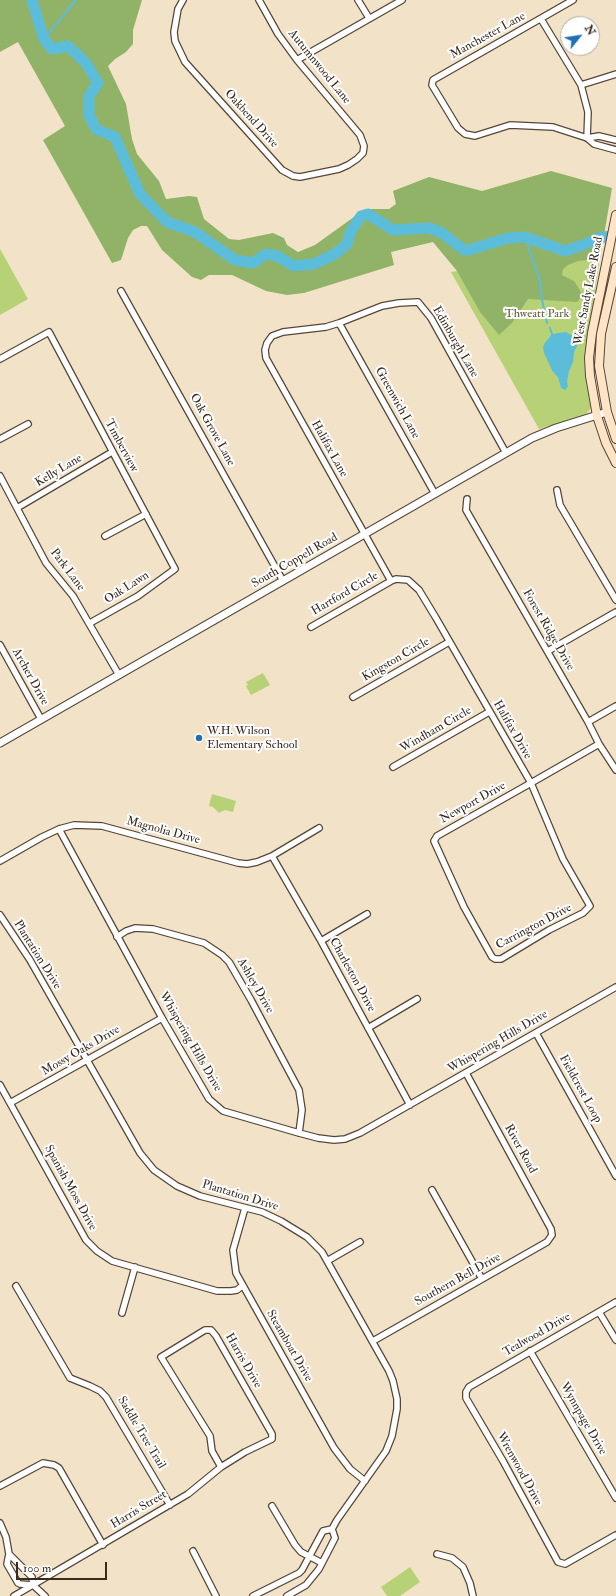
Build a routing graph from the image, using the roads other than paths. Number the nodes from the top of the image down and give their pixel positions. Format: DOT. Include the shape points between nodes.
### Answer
graph roads {
  1 [pos="183,0"];
  2 [pos="260,0"];
  3 [pos="358,0"];
  4 [pos="402,0"];
  5 [pos="573,0"];
  6 [pos="369,18"];
  7 [pos="541,19"];
  8 [pos="298,60"];
  9 [pos="616,74"];
  10 [pos="581,85"];
  11 [pos="587,138"];
  12 [pos="616,140"];
  13 [pos="364,146"];
  14 [pos="616,150"];
  15 [pos="616,215"];
  16 [pos="616,269"];
  17 [pos="121,291"];
  18 [pos="339,323"];
  19 [pos="282,332"];
  20 [pos="0,359"];
  21 [pos="607,412"];
  22 [pos="597,416"];
  23 [pos="28,424"];
  24 [pos="0,439"];
  25 [pos="616,439"];
  26 [pos="112,452"];
  27 [pos="506,453"];
  28 [pos="616,463"];
  29 [pos="0,476"];
  30 [pos="558,490"];
  31 [pos="435,494"];
  32 [pos="467,499"];
  33 [pos="17,508"];
  34 [pos="146,514"];
  35 [pos="364,535"];
  36 [pos="105,536"];
  37 [pos="175,569"];
  38 [pos="283,581"];
  39 [pos="391,581"];
  40 [pos="616,600"];
  41 [pos="616,612"];
  42 [pos="90,623"];
  43 [pos="311,627"];
  44 [pos="449,642"];
  45 [pos="0,645"];
  46 [pos="548,651"];
  47 [pos="119,675"];
  48 [pos="353,697"];
  49 [pos="616,706"];
  50 [pos="489,712"];
  51 [pos="42,719"];
  52 [pos="588,722"];
  53 [pos="0,743"];
  54 [pos="599,744"];
  55 [pos="393,767"];
  56 [pos="616,770"];
  57 [pos="530,783"];
  58 [pos="319,828"];
  59 [pos="59,829"];
  60 [pos="272,856"];
  61 [pos="0,861"];
  62 [pos="583,913"];
  63 [pos="367,914"];
  64 [pos="0,915"];
  65 [pos="117,937"];
  66 [pos="321,941"];
  67 [pos="495,959"];
  68 [pos="616,987"];
  69 [pos="417,999"];
  70 [pos="162,1018"];
  71 [pos="368,1028"];
  72 [pos="536,1033"];
  73 [pos="86,1061"];
  74 [pos="466,1073"];
  75 [pos="0,1085"];
  76 [pos="10,1103"];
  77 [pos="410,1105"];
  78 [pos="299,1133"];
  79 [pos="616,1176"];
  80 [pos="432,1190"];
  81 [pos="245,1208"];
  82 [pos="552,1235"];
  83 [pos="360,1242"];
  84 [pos="327,1261"];
  85 [pos="134,1267"];
  86 [pos="482,1279"];
  87 [pos="16,1286"];
  88 [pos="242,1286"];
  89 [pos="616,1302"];
  90 [pos="600,1312"];
  91 [pos="122,1313"];
  92 [pos="373,1340"];
  93 [pos="616,1340"];
  94 [pos="530,1351"];
  95 [pos="469,1386"];
  96 [pos="272,1439"];
  97 [pos="222,1467"];
  98 [pos="365,1481"];
  99 [pos="0,1486"];
  100 [pos="616,1498"];
  101 [pos="170,1505"];
  102 [pos="272,1506"];
  103 [pos="0,1523"];
  104 [pos="332,1529"];
  105 [pos="616,1535"];
  106 [pos="103,1545"];
  107 [pos="193,1550"];
  108 [pos="10,1554"];
  109 [pos="437,1554"];
  110 [pos="309,1557"];
  111 [pos="322,1563"];
  112 [pos="33,1585"];
  113 [pos="14,1596"];
  114 [pos="45,1596"];
  115 [pos="216,1596"];
  116 [pos="253,1596"];
  117 [pos="286,1596"];
  118 [pos="473,1596"];
  1 -- 13 [label="street, Oakbend Drive" via="178,9 174,41 185,62 282,170 300,177 339,168 358,159 363,153"];
  2 -- 8 [label="street, Autumnwood Lane" via="278,34"];
  3 -- 6 [label="street"];
  4 -- 6 [label="street"];
  5 -- 7 [label="street, Manchester Lane"];
  6 -- 8 [label="street"];
  7 -- 10 [label="street"];
  7 -- 11 [label="street, Manchester Lane" via="433,80 432,85 458,128 465,134 474,136 510,125 529,125 553,127"];
  8 -- 13 [label="street, Autumnwood Lane" via="354,127"];
  9 -- 10 [label="street"];
  10 -- 11 [label="street" via="588,112"];
  11 -- 12 [label="street" via="599,136"];
  11 -- 14 [label="street" via="594,144"];
  15 -- 22 [label="main road, West Sandy Lake Road" via="589,358"];
  16 -- 21 [label="main road, West Sandy Lake Road" via="602,334 599,366"];
  17 -- 38 [label="street, Oak Grove Lane"];
  18 -- 19 [label="street, Edinburgh Lane" via="315,329"];
  18 -- 27 [label="street, Edinburgh Lane" via="382,306 418,302 431,318"];
  18 -- 31 [label="street, Greenwich Lane"];
  19 -- 35 [label="street, Halifax Lane" via="272,336 267,343 266,358"];
  20 -- 26 [label="street, Timberview" via="48,332"];
  21 -- 22 [label="street, South Coppell Road"];
  21 -- 25 [label="main road, West Sandy Lake Road"];
  22 -- 27 [label="street, South Coppell Road" via="543,433"];
  22 -- 28 [label="main road, West Sandy Lake Road"];
  23 -- 24 [label="street"];
  26 -- 33 [label="street, Kelly Lane"];
  26 -- 34 [label="street, Timberview"];
  27 -- 31 [label="street, South Coppell Road"];
  29 -- 33 [label="street, Park Lane"];
  30 -- 40 [label="street" via="560,505"];
  31 -- 35 [label="street, South Coppell Road"];
  32 -- 46 [label="street, Forest Ridge Drive" via="466,510"];
  33 -- 42 [label="street, Park Lane" via="46,563 69,590"];
  34 -- 36 [label="street"];
  34 -- 37 [label="street, Timberview"];
  35 -- 38 [label="street, South Coppell Road"];
  35 -- 39 [label="street, Halifax Lane"];
  37 -- 42 [label="street, Oak Lawn" via="138,596"];
  38 -- 47 [label="street, South Coppell Road"];
  39 -- 43 [label="street, Hartford Circle"];
  39 -- 44 [label="street, Halifax Drive" via="408,580 419,590"];
  41 -- 46 [label="street"];
  42 -- 47 [label="street, Park Lane"];
  44 -- 48 [label="street, Kingston Circle"];
  44 -- 50 [label="street, Halifax Drive"];
  45 -- 51 [label="street, Archer Drive"];
  46 -- 52 [label="street, Forest Ridge Drive"];
  47 -- 51 [label="street, South Coppell Road"];
  49 -- 52 [label="street"];
  50 -- 55 [label="street, Windham Circle"];
  50 -- 57 [label="street, Halifax Drive"];
  51 -- 53 [label="street, South Coppell Road"];
  52 -- 54 [label="street, Forest Ridge Drive"];
  54 -- 56 [label="street, Forest Ridge Drive"];
  54 -- 57 [label="street, Newport Drive"];
  57 -- 62 [label="street, Halifax Drive" via="563,859 587,898 590,906"];
  57 -- 67 [label="street, Newport Drive" via="437,836 434,841 464,907"];
  58 -- 60 [label="street, Magnolia Drive"];
  59 -- 60 [label="street, Magnolia Drive" via="74,825 102,826 238,863 248,864"];
  59 -- 61 [label="street, Magnolia Drive"];
  59 -- 65 [label="street, Whispering Hills Drive"];
  60 -- 66 [label="street, Charleston Drive"];
  62 -- 67 [label="street, Carrington Drive" via="501,959"];
  63 -- 66 [label="street"];
  64 -- 73 [label="street, Plantation Drive" via="30,960"];
  65 -- 70 [label="street, Whispering Hills Drive"];
  65 -- 78 [label="street, Ashley Drive" via="135,928 153,929 204,943 229,962 299,1090 302,1110"];
  66 -- 71 [label="street, Charleston Drive"];
  68 -- 72 [label="street, Whispering Hills Drive"];
  69 -- 71 [label="street"];
  70 -- 73 [label="street, Mossy Oaks Drive"];
  70 -- 78 [label="street, Whispering Hills Drive" via="214,1104 223,1111"];
  71 -- 77 [label="street, Charleston Drive"];
  72 -- 74 [label="street, Whispering Hills Drive"];
  72 -- 79 [label="street, Fieldcrest Loop"];
  73 -- 76 [label="street, Mossy Oaks Drive"];
  73 -- 81 [label="street, Plantation Drive" via="126,1132 154,1170 177,1186 200,1196"];
  74 -- 77 [label="street, Whispering Hills Drive"];
  74 -- 82 [label="street, River Road"];
  75 -- 76 [label="street, Spanish Moss Drive"];
  76 -- 85 [label="street, Spanish Moss Drive" via="86,1240 112,1261"];
  77 -- 78 [label="street, Whispering Hills Drive" via="345,1139 318,1138"];
  80 -- 86 [label="street"];
  81 -- 84 [label="street, Plantation Drive" via="275,1218 307,1237"];
  81 -- 88 [label="street, Steamboat Drive" via="233,1250 234,1267"];
  82 -- 86 [label="street, Southern Bell Drive" via="547,1242"];
  83 -- 84 [label="street"];
  84 -- 92 [label="street, Plantation Drive"];
  85 -- 88 [label="street, Spanish Moss Drive" via="217,1291 237,1290"];
  85 -- 91 [label="street"];
  86 -- 92 [label="street, Southern Bell Drive"];
  87 -- 101 [label="street, Saddle Tree Trail" via="70,1378 106,1397"];
  88 -- 98 [label="street, Steamboat Drive" via="334,1448 350,1469"];
  89 -- 90 [label="street, Tealwood Drive"];
  90 -- 93 [label="street"];
  90 -- 94 [label="street, Tealwood Drive"];
  92 -- 98 [label="street, Plantation Drive" via="393,1381 397,1409 392,1436 386,1451"];
  94 -- 95 [label="street, Tealwood Drive"];
  94 -- 100 [label="street, Wynnpage Drive"];
  95 -- 105 [label="street, Wrenwood Drive" via="466,1398 558,1562 565,1564"];
  96 -- 97 [label="street, Harris Street"];
  96 -- 97 [label="street, Harris Drive" via="272,1434 216,1336 211,1330 205,1330 161,1357 210,1436 212,1452"];
  97 -- 101 [label="street, Harris Street"];
  98 -- 104 [label="street, Plantation Drive"];
  99 -- 106 [label="street" via="42,1463 54,1465 59,1468"];
  101 -- 106 [label="street, Harris Street"];
  102 -- 110 [label="street" via="295,1545"];
  103 -- 108 [label="street"];
  104 -- 110 [label="street, Plantation Drive" via="323,1531"];
  104 -- 111 [label="street, Plantation Drive" via="335,1538"];
  106 -- 112 [label="street, Harris Street"];
  107 -- 115 [label="street"];
  108 -- 112 [label="street" via="32,1577"];
  108 -- 112 [label="street" via="6,1564 18,1583"];
  109 -- 118 [label="street" via="452,1558 463,1566"];
  110 -- 111 [label="street"];
  110 -- 116 [label="street, Plantation Drive" via="299,1573"];
  111 -- 117 [label="street, Plantation Drive" via="306,1585"];
  112 -- 113 [label="street, Harris Street"];
  112 -- 114 [label="street"];
}
